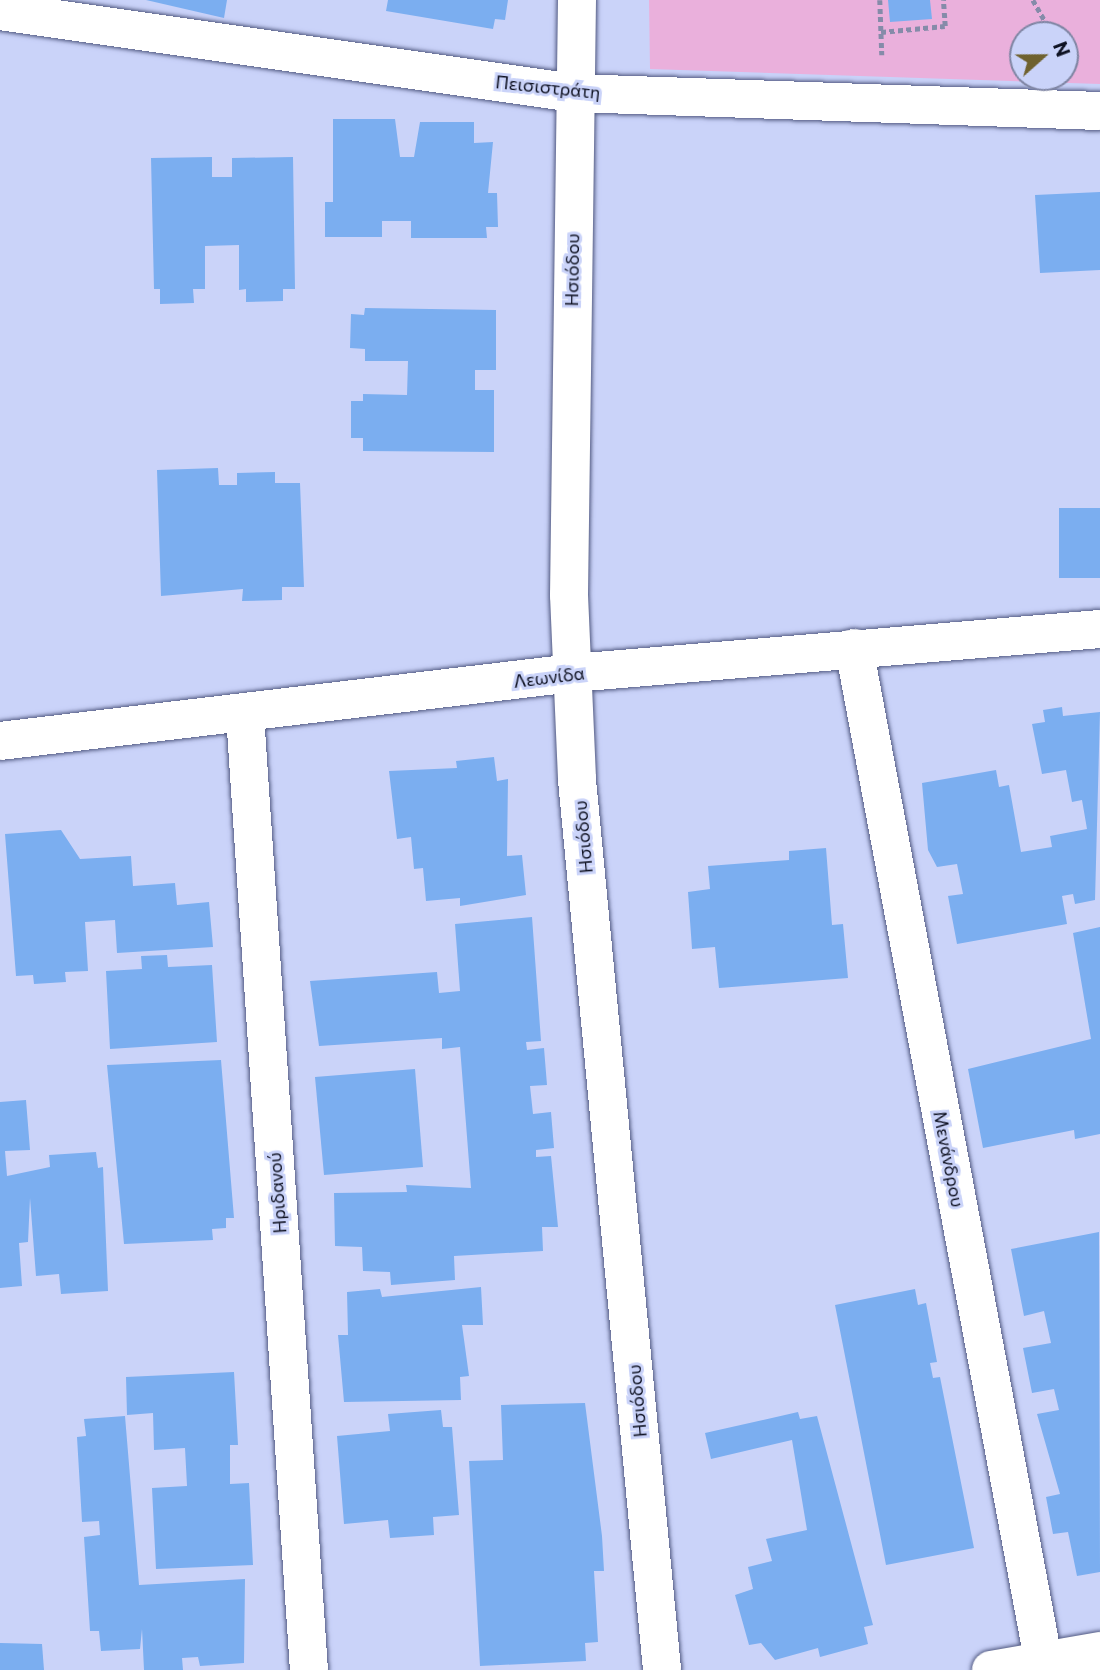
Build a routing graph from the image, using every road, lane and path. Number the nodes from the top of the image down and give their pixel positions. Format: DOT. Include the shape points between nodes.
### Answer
graph roads {
  1 [pos="578,0"];
  2 [pos="943,0"];
  3 [pos="1032,0"];
  4 [pos="0,12"];
  5 [pos="1045,21"];
  6 [pos="881,32"];
  7 [pos="574,93"];
  8 [pos="1100,111"];
  9 [pos="1100,629"];
  10 [pos="854,648"];
  11 [pos="573,673"];
  12 [pos="245,715"];
  13 [pos="0,741"];
  14 [pos="1100,1651"];
  15 [pos="1044,1665"];
  16 [pos="309,1670"];
  17 [pos="663,1670"];
  18 [pos="991,1670"];
  1 -- 7 [label="street, Ησιόδου"];
  2 -- 6 [label="path" via="945,26"];
  3 -- 5 [label="path"];
  4 -- 7 [label="street, Πεισιστράτη"];
  7 -- 8 [label="street, Πεισιστράτη"];
  7 -- 11 [label="street, Ησιόδου"];
  9 -- 10 [label="street, Λεωνίδα"];
  10 -- 11 [label="street, Λεωνίδα"];
  10 -- 15 [label="street, Μενάνδρου"];
  11 -- 12 [label="street, Λεωνίδα"];
  11 -- 17 [label="street, Ησιόδου" via="579,794"];
  12 -- 13 [label="street, Λεωνίδα"];
  12 -- 16 [label="street, Ηριδανού"];
  14 -- 15 [label="street"];
  15 -- 18 [label="street"];
}
